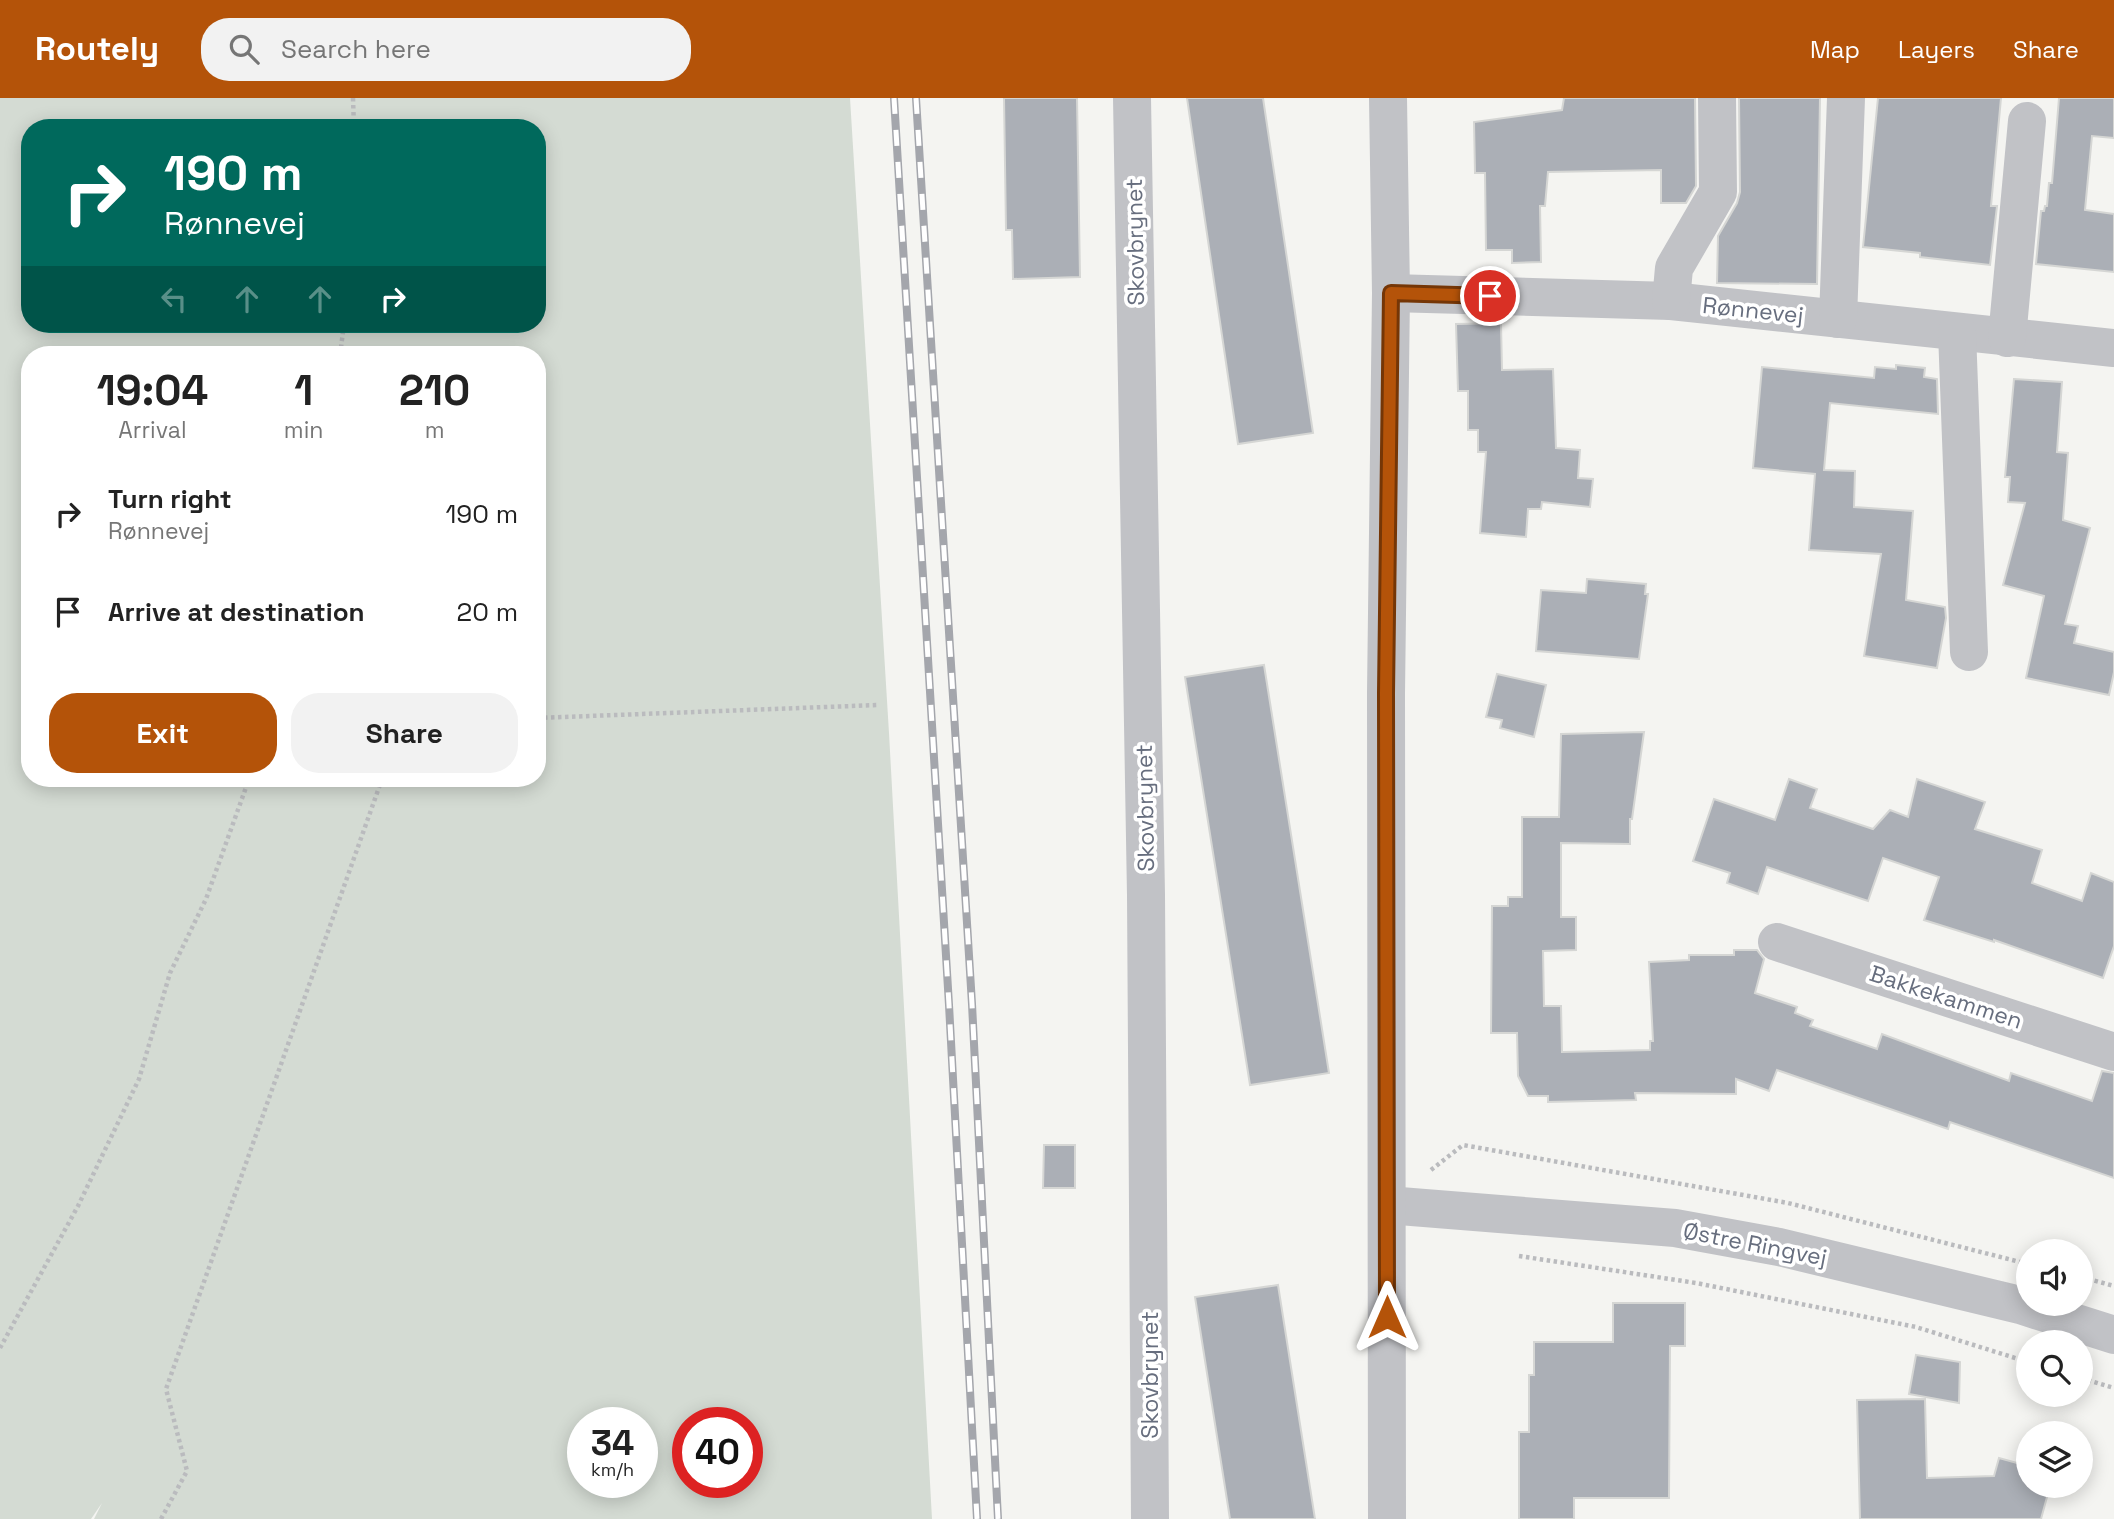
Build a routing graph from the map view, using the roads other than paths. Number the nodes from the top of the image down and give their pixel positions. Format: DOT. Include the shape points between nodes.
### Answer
graph roads {
  1 [pos="1132,98"];
  2 [pos="1388,98"];
  3 [pos="1717,98"];
  4 [pos="1846,98"];
  5 [pos="2027,121"];
  6 [pos="1391,293"];
  7 [pos="1671,301"];
  8 [pos="1838,320"];
  9 [pos="1956,332"];
  10 [pos="2007,338"];
  11 [pos="2114,348"];
  12 [pos="1969,652"];
  13 [pos="1777,942"];
  14 [pos="2114,1052"];
  15 [pos="1387,1205"];
  16 [pos="2114,1335"];
  17 [pos="1150,1519"];
  18 [pos="1387,1519"];
  1 -- 17 [label="street, Skovbrynet" via="1146,895"];
  2 -- 6 [label="street"];
  3 -- 7 [label="street" via="1718,192 1674,268"];
  4 -- 8 [label="street"];
  5 -- 10 [label="street"];
  6 -- 7 [label="street, Rønnevej"];
  6 -- 15 [label="street"];
  7 -- 8 [label="street, Rønnevej"];
  8 -- 9 [label="street, Rønnevej"];
  9 -- 10 [label="street, Rønnevej"];
  9 -- 12 [label="street"];
  10 -- 11 [label="street, Rønnevej"];
  13 -- 14 [label="street, Bakkekammen"];
  15 -- 16 [label="street, Østre Ringvej" via="1675,1228 1779,1247 2020,1305"];
  15 -- 18 [label="street"];
}
